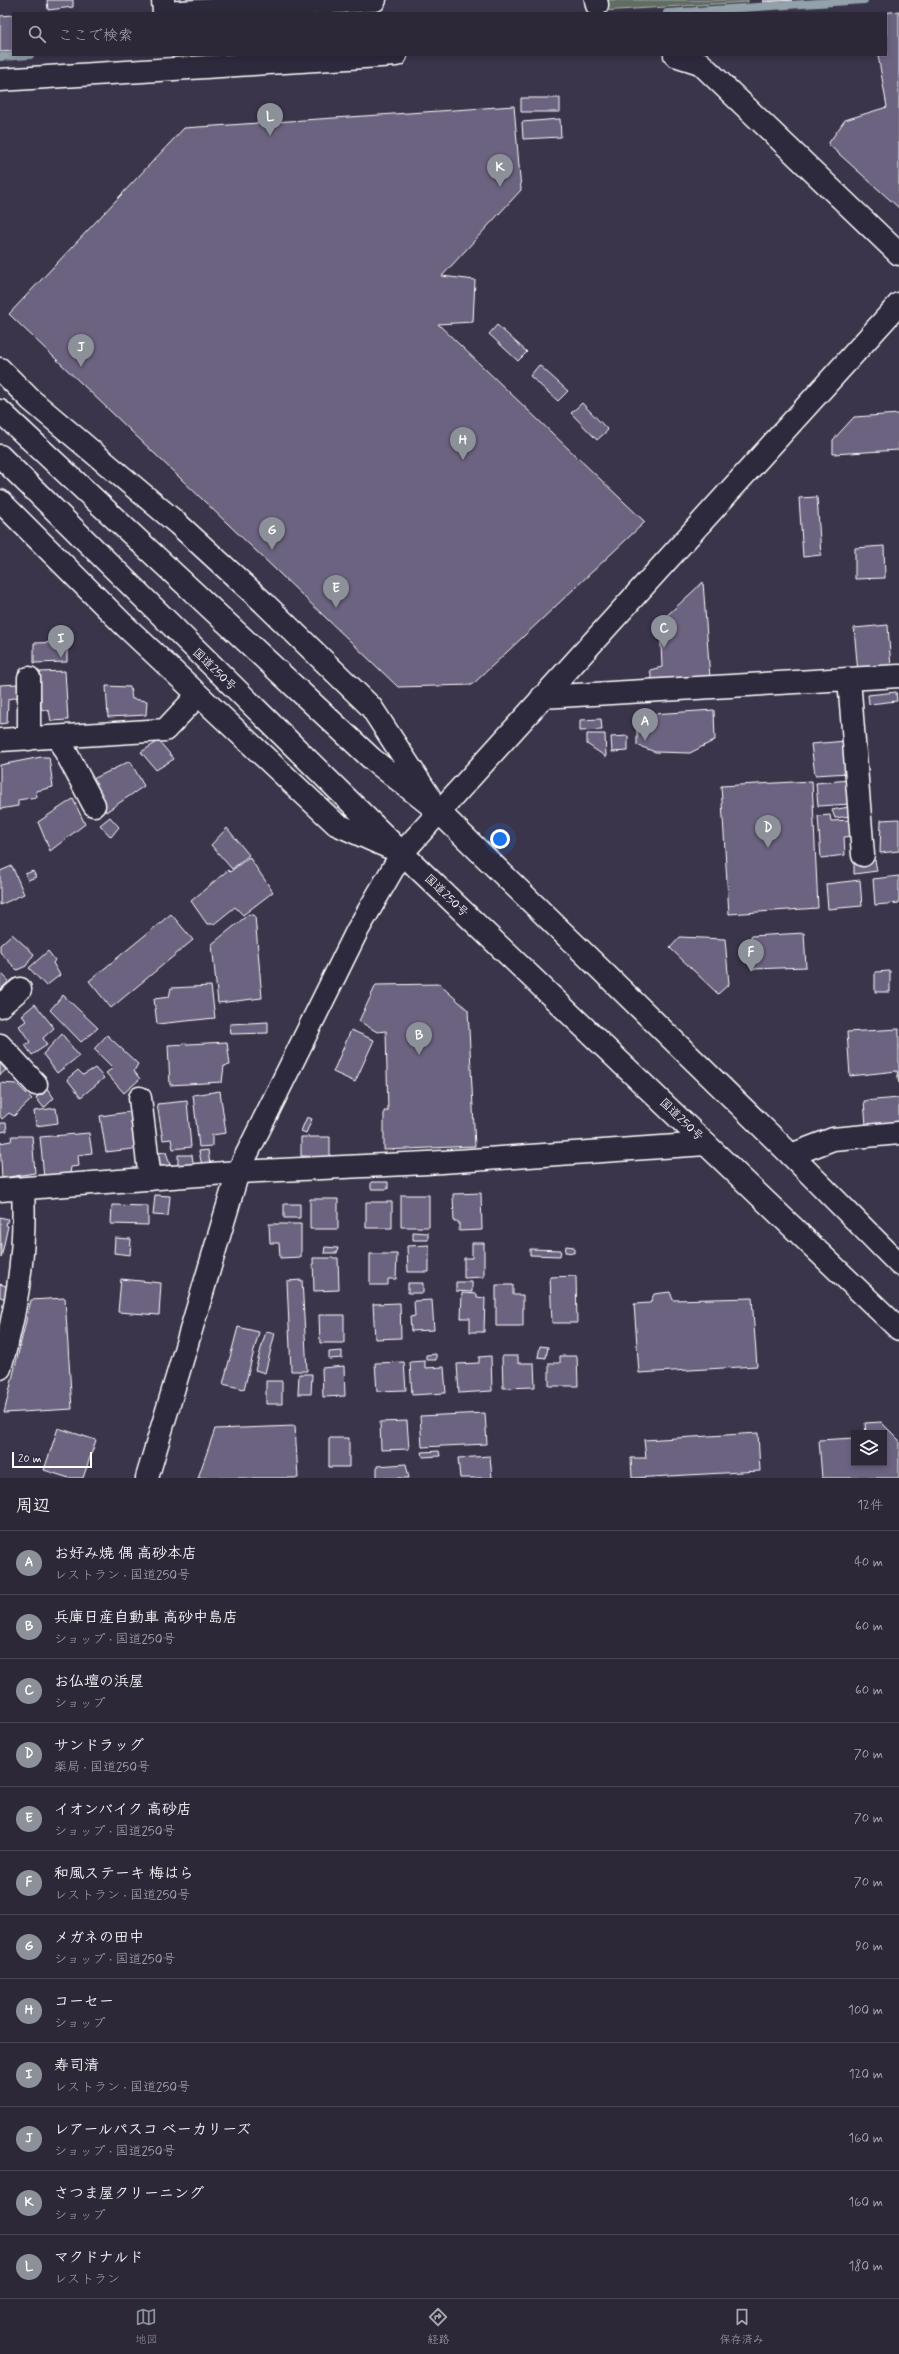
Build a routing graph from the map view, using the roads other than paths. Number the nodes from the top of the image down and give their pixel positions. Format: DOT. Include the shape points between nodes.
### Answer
graph roads {
  1 [pos="164,0"];
  2 [pos="375,0"];
  3 [pos="164,12"];
  4 [pos="180,12"];
  5 [pos="380,56"];
  6 [pos="678,56"];
  7 [pos="0,80"];
  8 [pos="899,254"];
  9 [pos="899,304"];
  10 [pos="0,369"];
  11 [pos="0,412"];
  12 [pos="0,456"];
  13 [pos="0,500"];
  14 [pos="899,676"];
  15 [pos="29,678"];
  16 [pos="849,679"];
  17 [pos="198,695"];
  18 [pos="542,697"];
  19 [pos="62,737"];
  20 [pos="29,739"];
  21 [pos="0,740"];
  22 [pos="94,805"];
  23 [pos="438,811"];
  24 [pos="402,854"];
  25 [pos="863,854"];
  26 [pos="20,989"];
  27 [pos="0,1006"];
  28 [pos="0,1045"];
  29 [pos="36,1084"];
  30 [pos="140,1098"];
  31 [pos="899,1133"];
  32 [pos="706,1144"];
  33 [pos="791,1156"];
  34 [pos="238,1172"];
  35 [pos="150,1179"];
  36 [pos="23,1189"];
  37 [pos="0,1190"];
  38 [pos="899,1264"];
  39 [pos="899,1329"];
  40 [pos="0,1368"];
  41 [pos="147,1478"];
  1 -- 3 [label="main road"];
  2 -- 4 [label="main road"];
  5 -- 7 [label="main road"];
  6 -- 8 [label="main road" via="700,63"];
  9 -- 18 [label="main road"];
  10 -- 23 [label="main road" via="32,400 178,524 264,602 371,707"];
  11 -- 23 [label="main road" via="372,759"];
  12 -- 24 [label="main road, 国道250号"];
  13 -- 17 [label="main road"];
  14 -- 16 [label="main road"];
  15 -- 20 [label="main road"];
  16 -- 18 [label="main road"];
  16 -- 25 [label="main road"];
  17 -- 19 [label="main road" via="165,730"];
  17 -- 24 [label="main road" via="336,824"];
  18 -- 23 [label="main road"];
  19 -- 20 [label="main road"];
  19 -- 22 [label="main road" via="63,747"];
  20 -- 21 [label="main road"];
  23 -- 24 [label="main road"];
  23 -- 33 [label="main road"];
  24 -- 32 [label="main road, 国道250号"];
  24 -- 34 [label="main road" via="357,932"];
  26 -- 27 [label="main road"];
  28 -- 29 [label="main road"];
  30 -- 35 [label="main road"];
  31 -- 33 [label="main road" via="833,1139"];
  32 -- 34 [label="main road" via="427,1163"];
  32 -- 39 [label="main road, 国道250号"];
  33 -- 38 [label="main road"];
  34 -- 35 [label="main road"];
  34 -- 41 [label="main road"];
  35 -- 36 [label="main road"];
  36 -- 37 [label="main road"];
  36 -- 40 [label="main road" via="19,1274 10,1335"];
}
